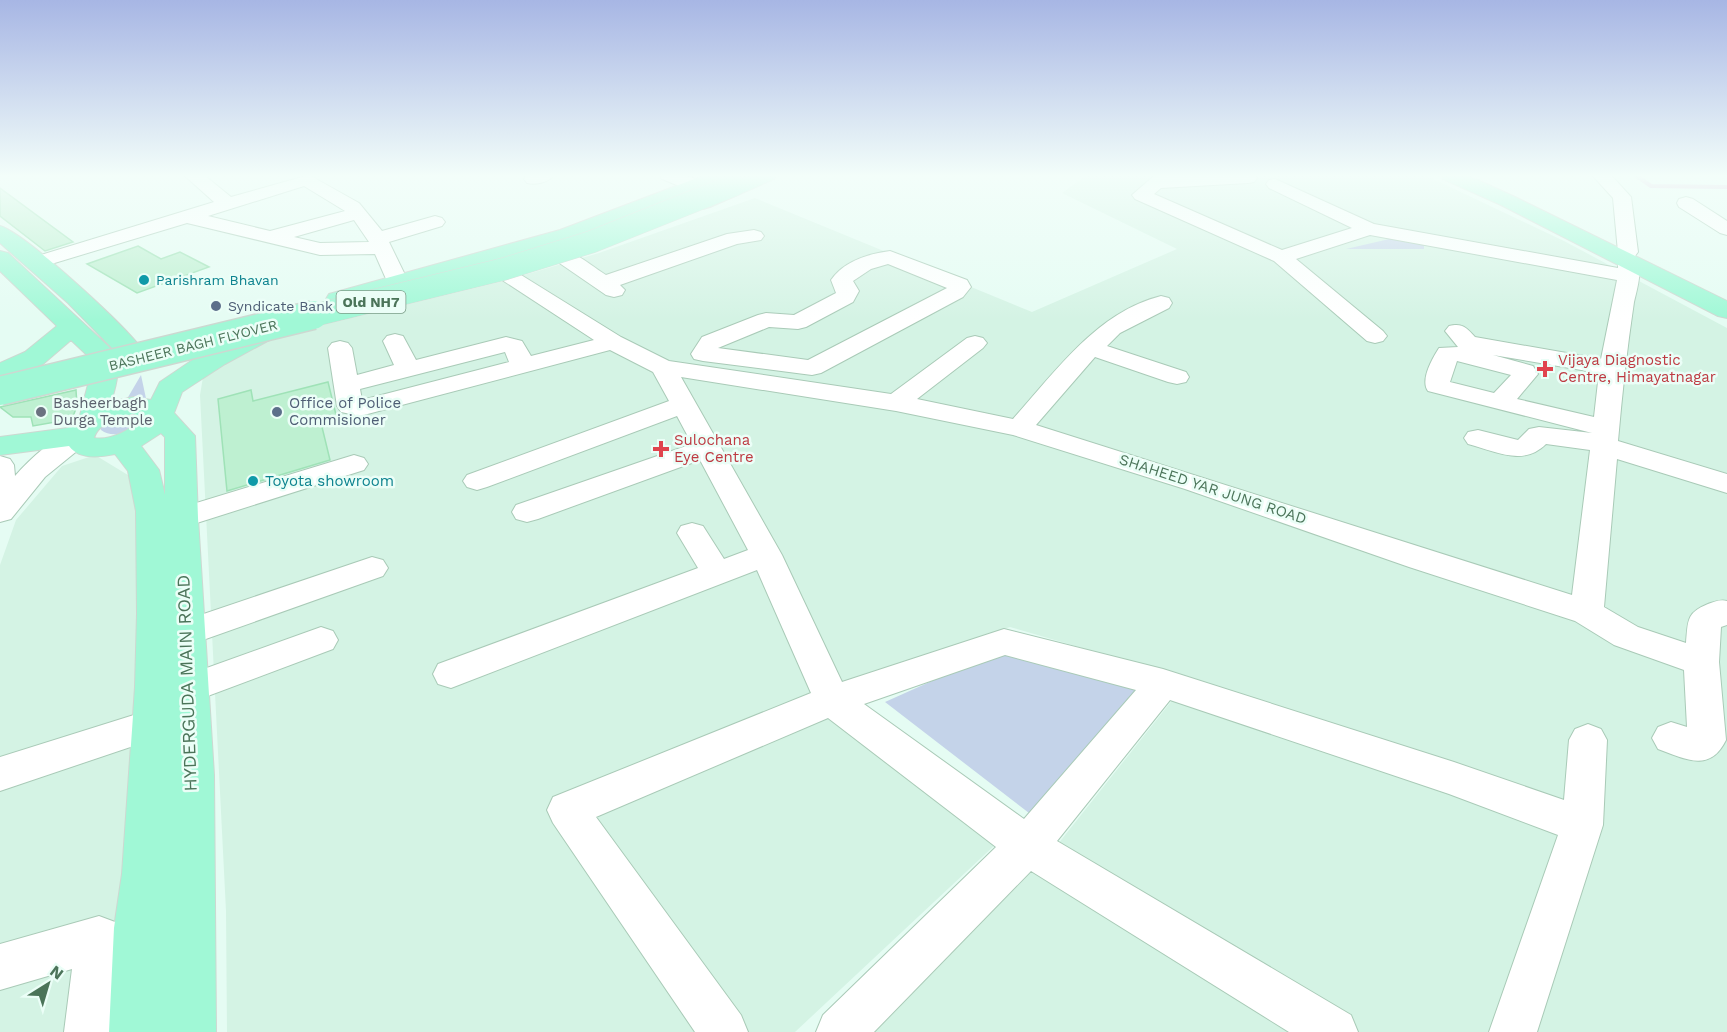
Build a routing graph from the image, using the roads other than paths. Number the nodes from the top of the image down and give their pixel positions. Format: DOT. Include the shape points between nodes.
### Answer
graph roads {
  1 [pos="165,223"];
  2 [pos="217,223"];
  3 [pos="322,223"];
  4 [pos="366,223"];
  5 [pos="599,223"];
  6 [pos="621,223"];
  7 [pos="643,223"];
  8 [pos="652,223"];
  9 [pos="1205,223"];
  10 [pos="1358,223"];
  11 [pos="1551,223"];
  12 [pos="1553,223"];
  13 [pos="1624,223"];
  14 [pos="1369,229"];
  15 [pos="438,230"];
  16 [pos="0,233"];
  17 [pos="754,236"];
  18 [pos="273,237"];
  19 [pos="383,246"];
  20 [pos="562,256"];
  21 [pos="1281,257"];
  22 [pos="0,258"];
  23 [pos="38,262"];
  24 [pos="1628,263"];
  25 [pos="506,274"];
  26 [pos="398,283"];
  27 [pos="1727,300"];
  28 [pos="1161,303"];
  29 [pos="1727,311"];
  30 [pos="72,326"];
  31 [pos="1457,331"];
  32 [pos="264,333"];
  33 [pos="1375,336"];
  34 [pos="395,341"];
  35 [pos="614,342"];
  36 [pos="975,343"];
  37 [pos="340,348"];
  38 [pos="1090,348"];
  39 [pos="117,359"];
  40 [pos="697,363"];
  41 [pos="524,366"];
  42 [pos="416,367"];
  43 [pos="663,367"];
  44 [pos="1612,368"];
  45 [pos="0,375"];
  46 [pos="1177,377"];
  47 [pos="0,384"];
  48 [pos="346,385"];
  49 [pos="433,390"];
  50 [pos="0,392"];
  51 [pos="0,396"];
  52 [pos="164,400"];
  53 [pos="1500,402"];
  54 [pos="896,403"];
  55 [pos="683,405"];
  56 [pos="86,427"];
  57 [pos="1019,428"];
  58 [pos="1605,437"];
  59 [pos="1478,438"];
  60 [pos="0,446"];
  61 [pos="707,448"];
  62 [pos="133,456"];
  63 [pos="354,464"];
  64 [pos="0,465"];
  65 [pos="477,481"];
  66 [pos="1727,484"];
  67 [pos="2,509"];
  68 [pos="527,512"];
  69 [pos="181,518"];
  70 [pos="692,533"];
  71 [pos="766,555"];
  72 [pos="372,568"];
  73 [pos="718,574"];
  74 [pos="1587,612"];
  75 [pos="1727,614"];
  76 [pos="186,633"];
  77 [pos="321,640"];
  78 [pos="1701,662"];
  79 [pos="451,674"];
  80 [pos="1163,683"];
  81 [pos="189,689"];
  82 [pos="832,700"];
  83 [pos="153,724"];
  84 [pos="1671,738"];
  85 [pos="1588,740"];
  86 [pos="0,774"];
  87 [pos="1582,825"];
  88 [pos="1028,846"];
  89 [pos="0,967"];
  90 [pos="124,1028"];
  91 [pos="88,1032"];
  92 [pos="189,1032"];
  93 [pos="724,1032"];
  94 [pos="840,1032"];
  95 [pos="1334,1032"];
  96 [pos="1513,1032"];
  1 -- 23 [label="street"];
  2 -- 18 [label="street"];
  3 -- 18 [label="street"];
  4 -- 19 [label="street"];
  5 -- 26 [label="main road"];
  6 -- 47 [label="main road, BASHEER BAGH FLYOVER / Old NH7" via="490,266"];
  7 -- 50 [label="main road, BASHEER BAGH FLYOVER / Old NH7, bridge" via="545,257"];
  8 -- 20 [label="main road"];
  9 -- 21 [label="street"];
  10 -- 14 [label="street"];
  11 -- 24 [label="main road"];
  12 -- 24 [label="main road"];
  13 -- 24 [label="street"];
  14 -- 21 [label="street"];
  14 -- 24 [label="street"];
  15 -- 19 [label="street"];
  16 -- 23 [label="main road"];
  17 -- 20 [label="street" via="734,238 609,286"];
  18 -- 19 [label="street" via="320,249"];
  19 -- 26 [label="street"];
  20 -- 25 [label="main road"];
  21 -- 33 [label="street"];
  22 -- 30 [label="main road"];
  23 -- 39 [label="main road"];
  24 -- 27 [label="main road"];
  24 -- 29 [label="main road"];
  24 -- 44 [label="street"];
  25 -- 32 [label="main road"];
  25 -- 35 [label="street, SHAHEED YAR JUNG ROAD"];
  26 -- 39 [label="main road"];
  28 -- 38 [label="street" via="1112,328"];
  30 -- 39 [label="main road"];
  30 -- 45 [label="main road" via="44,351"];
  31 -- 44 [label="street" via="1467,343"];
  32 -- 39 [label="main road"];
  32 -- 52 [label="main road" via="214,357"];
  34 -- 42 [label="street"];
  35 -- 41 [label="street"];
  35 -- 43 [label="street, SHAHEED YAR JUNG ROAD"];
  36 -- 54 [label="street"];
  37 -- 48 [label="street"];
  38 -- 46 [label="street"];
  38 -- 57 [label="street"];
  39 -- 45 [label="main road"];
  39 -- 51 [label="main road"];
  39 -- 52 [label="main road, HYDERGUDA MAIN ROAD" via="147,371"];
  39 -- 56 [label="main road"];
  40 -- 40 [label="street" via="710,342 765,320 798,322 844,297 848,291 842,280 847,274 880,258 890,257 960,287 812,368"];
  40 -- 43 [label="street, SHAHEED YAR JUNG ROAD"];
  40 -- 54 [label="street, SHAHEED YAR JUNG ROAD"];
  41 -- 42 [label="street" via="514,346 506,344"];
  41 -- 49 [label="street"];
  42 -- 48 [label="street"];
  42 -- 49 [label="street"];
  43 -- 55 [label="street"];
  44 -- 58 [label="street"];
  48 -- 49 [label="street" via="353,408"];
  52 -- 56 [label="main road" via="149,407 128,406"];
  52 -- 62 [label="main road"];
  52 -- 69 [label="main road, HYDERGUDA MAIN ROAD" via="180,436"];
  53 -- 58 [label="street"];
  54 -- 57 [label="street, SHAHEED YAR JUNG ROAD"];
  55 -- 61 [label="street"];
  55 -- 65 [label="street"];
  56 -- 60 [label="main road"];
  56 -- 62 [label="main road" via="82,444"];
  56 -- 67 [label="street" via="35,471"];
  57 -- 74 [label="street, SHAHEED YAR JUNG ROAD"];
  58 -- 59 [label="street" via="1586,440 1539,435 1520,449"];
  58 -- 66 [label="street"];
  58 -- 74 [label="street"];
  61 -- 68 [label="street"];
  61 -- 71 [label="street"];
  62 -- 83 [label="main road, HYDERGUDA MAIN ROAD" via="152,511"];
  63 -- 69 [label="street"];
  64 -- 67 [label="street"];
  69 -- 76 [label="main road, HYDERGUDA MAIN ROAD"];
  70 -- 73 [label="street"];
  71 -- 73 [label="street"];
  71 -- 82 [label="street"];
  72 -- 76 [label="street"];
  73 -- 79 [label="street"];
  74 -- 78 [label="street, SHAHEED YAR JUNG ROAD" via="1626,636"];
  75 -- 78 [label="street" via="1722,612 1705,620"];
  76 -- 81 [label="main road, HYDERGUDA MAIN ROAD"];
  77 -- 81 [label="street"];
  78 -- 84 [label="street" via="1707,740 1699,746"];
  80 -- 82 [label="street" via="1004,642"];
  80 -- 87 [label="street"];
  80 -- 88 [label="street"];
  81 -- 92 [label="main road, HYDERGUDA MAIN ROAD"];
  82 -- 88 [label="street"];
  82 -- 93 [label="street" via="567,810"];
  83 -- 86 [label="street"];
  83 -- 90 [label="main road, HYDERGUDA MAIN ROAD" via="146,874"];
  85 -- 87 [label="street"];
  87 -- 96 [label="street"];
  88 -- 94 [label="street"];
  88 -- 95 [label="street"];
  89 -- 91 [label="street" via="99,938"];
}
